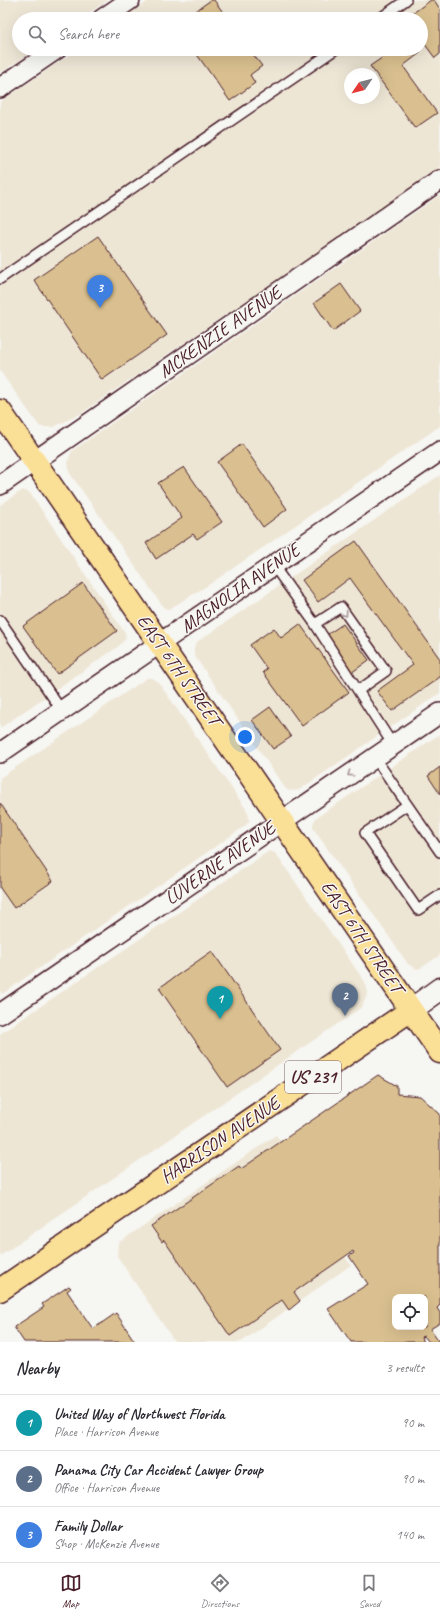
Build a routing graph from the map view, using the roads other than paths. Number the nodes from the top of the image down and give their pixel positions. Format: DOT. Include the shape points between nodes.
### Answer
graph roads {
  1 [pos="130,0"];
  2 [pos="406,0"];
  3 [pos="112,12"];
  4 [pos="389,12"];
  5 [pos="47,56"];
  6 [pos="326,56"];
  7 [pos="0,88"];
  8 [pos="440,180"];
  9 [pos="0,279"];
  10 [pos="0,411"];
  11 [pos="440,451"];
  12 [pos="34,461"];
  13 [pos="0,485"];
  14 [pos="273,565"];
  15 [pos="0,620"];
  16 [pos="315,624"];
  17 [pos="160,643"];
  18 [pos="359,690"];
  19 [pos="62,710"];
  20 [pos="440,713"];
  21 [pos="393,745"];
  22 [pos="0,753"];
  23 [pos="374,758"];
  24 [pos="407,804"];
  25 [pos="282,821"];
  26 [pos="440,852"];
  27 [pos="440,895"];
  28 [pos="440,989"];
  29 [pos="411,1010"];
  30 [pos="0,1014"];
  31 [pos="440,1052"];
  32 [pos="0,1290"];
  1 -- 3 [label="street"];
  2 -- 4 [label="lane"];
  5 -- 7 [label="street"];
  6 -- 9 [label="lane"];
  8 -- 12 [label="street, MCKENZIE AVENUE"];
  10 -- 12 [label="main road, EAST 6TH STREET"];
  11 -- 14 [label="street, MAGNOLIA AVENUE"];
  12 -- 13 [label="street, MCKENZIE AVENUE"];
  12 -- 17 [label="main road, EAST 6TH STREET"];
  14 -- 16 [label="lane"];
  14 -- 17 [label="street, MAGNOLIA AVENUE"];
  15 -- 19 [label="lane"];
  16 -- 18 [label="lane"];
  16 -- 18 [label="lane, one-way" via="341,607 386,671"];
  17 -- 19 [label="street, MAGNOLIA AVENUE"];
  17 -- 25 [label="main road, EAST 6TH STREET"];
  18 -- 21 [label="lane"];
  19 -- 22 [label="street, MAGNOLIA AVENUE"];
  20 -- 21 [label="street, LUVERNE AVENUE"];
  21 -- 23 [label="street, LUVERNE AVENUE"];
  23 -- 24 [label="lane"];
  23 -- 25 [label="street, LUVERNE AVENUE, one-way"];
  24 -- 26 [label="lane"];
  24 -- 27 [label="lane" via="365,833 418,910"];
  25 -- 29 [label="main road, EAST 6TH STREET"];
  25 -- 30 [label="street, LUVERNE AVENUE"];
  28 -- 29 [label="street, HARRISON AVENUE"];
  29 -- 31 [label="main road, EAST 6TH STREET"];
  29 -- 32 [label="main road, HARRISON AVENUE / US 231"];
}
